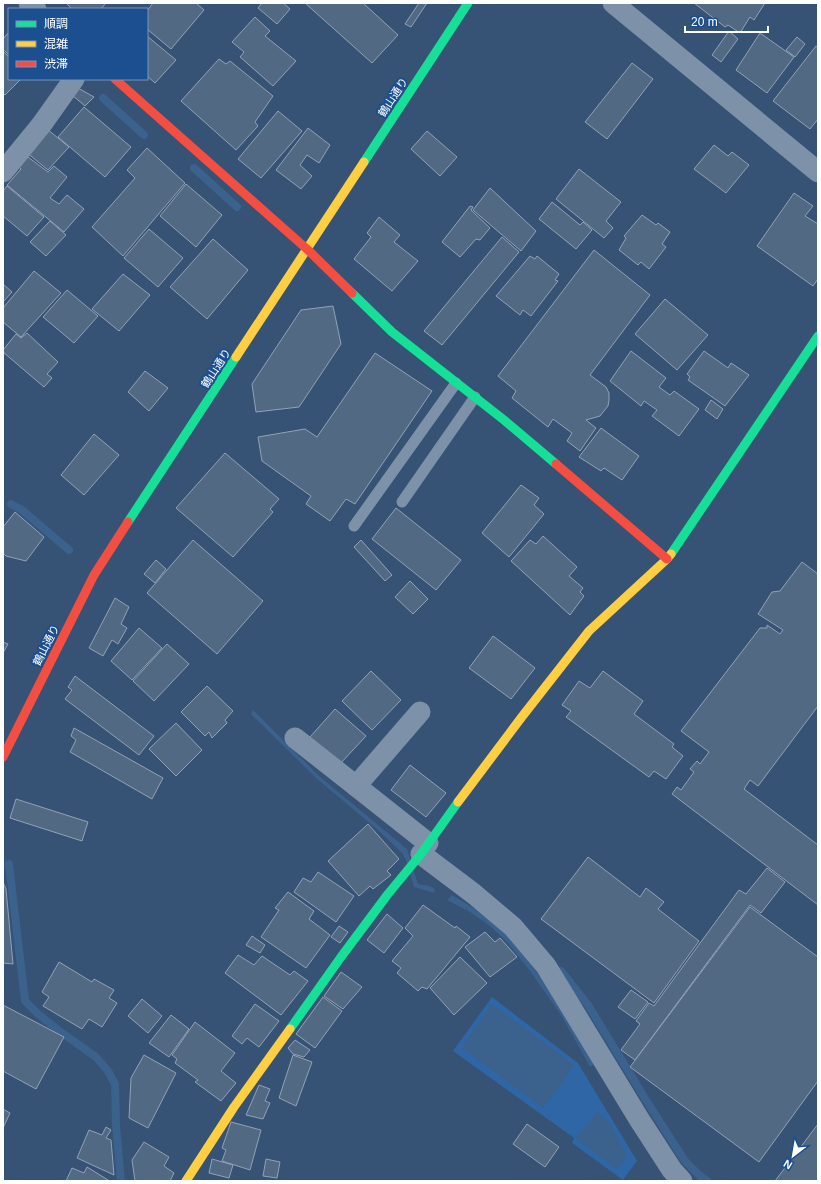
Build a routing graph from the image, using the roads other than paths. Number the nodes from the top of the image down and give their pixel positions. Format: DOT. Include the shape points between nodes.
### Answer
graph roads {
  1 [pos="468,3"];
  2 [pos="613,3"];
  3 [pos="73,80"];
  4 [pos="116,80"];
  5 [pos="3,172"];
  6 [pos="818,172"];
  7 [pos="308,250"];
  8 [pos="818,336"];
  9 [pos="456,383"];
  10 [pos="475,397"];
  11 [pos="402,502"];
  12 [pos="354,526"];
  13 [pos="667,559"];
  14 [pos="420,712"];
  15 [pos="296,738"];
  16 [pos="3,757"];
  17 [pos="356,786"];
  18 [pos="424,848"];
  19 [pos="186,1181"];
  20 [pos="682,1181"];
  1 -- 7 [label="street, 鶴山通り"];
  2 -- 6 [label="street"];
  3 -- 5 [label="street"];
  4 -- 7 [label="street"];
  7 -- 9 [label="street" via="392,332"];
  7 -- 16 [label="street, 鶴山通り" via="94,575"];
  8 -- 13 [label="street"];
  9 -- 10 [label="street"];
  9 -- 12 [label="lane"];
  10 -- 11 [label="lane"];
  10 -- 13 [label="street"];
  13 -- 18 [label="street" via="589,631"];
  14 -- 17 [label="street"];
  15 -- 17 [label="street"];
  17 -- 18 [label="street"];
  18 -- 19 [label="street" via="341,957 234,1106"];
  18 -- 20 [label="street" via="513,927 546,966 639,1119"];
}
